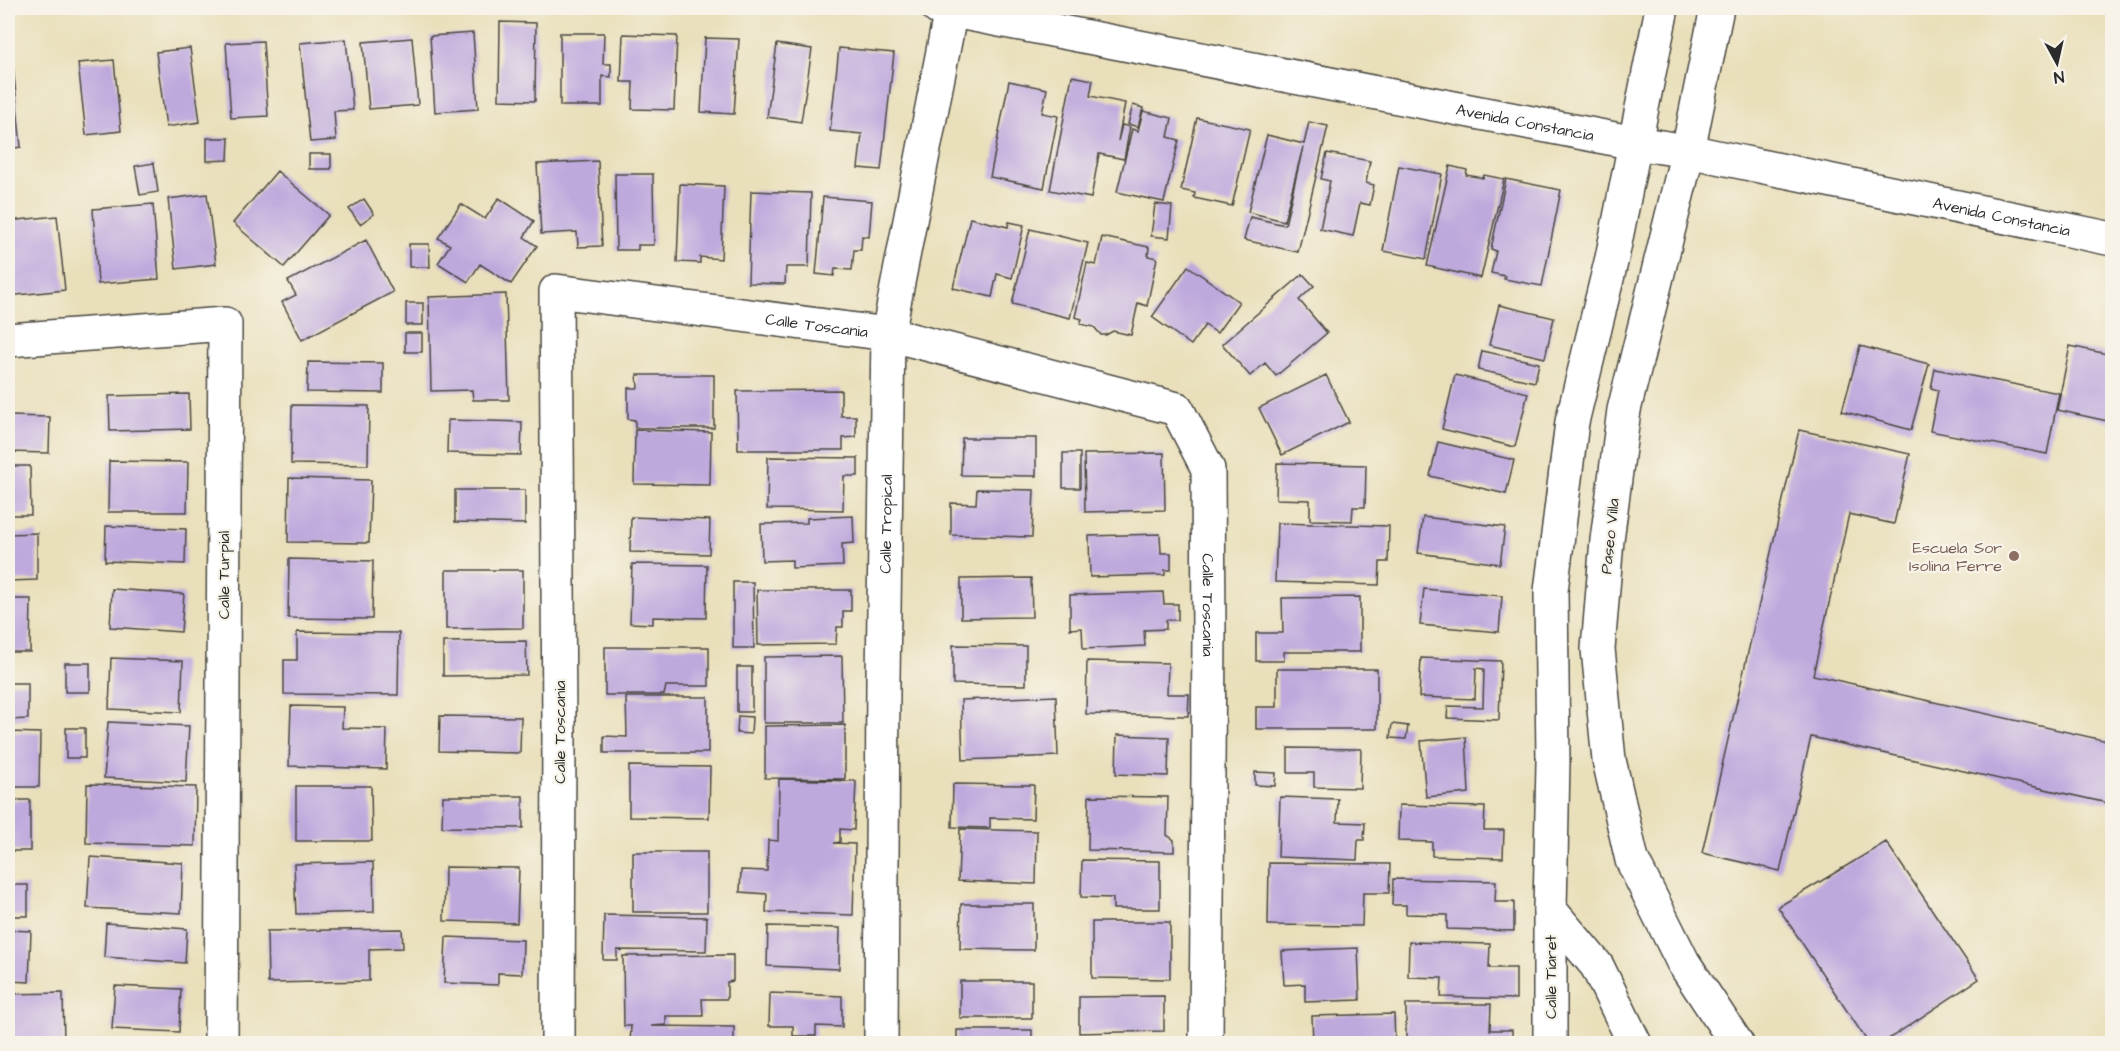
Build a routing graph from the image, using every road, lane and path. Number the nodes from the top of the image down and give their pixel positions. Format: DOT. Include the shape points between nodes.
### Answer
graph roads {
  1 [pos="1662,8"];
  2 [pos="1717,8"];
  3 [pos="944,9"];
  4 [pos="1635,143"];
  5 [pos="1688,151"];
  6 [pos="2112,238"];
  7 [pos="888,334"];
  8 [pos="8,340"];
  9 [pos="1550,910"];
  10 [pos="220,1044"];
  11 [pos="558,1044"];
  12 [pos="881,1044"];
  13 [pos="1206,1044"];
  14 [pos="1550,1044"];
  15 [pos="1635,1044"];
  16 [pos="1737,1044"];
  1 -- 4 [label="street"];
  2 -- 5 [label="street, Paseo Villa"];
  3 -- 4 [label="street, Avenida Constancia"];
  3 -- 7 [label="street, Calle Tropical"];
  4 -- 5 [label="street, Avenida Constancia"];
  4 -- 9 [label="street" via="1572,422 1551,591"];
  5 -- 6 [label="street, Avenida Constancia"];
  5 -- 16 [label="street, Paseo Villa" via="1624,410 1598,649 1609,760 1632,860 1683,963"];
  7 -- 11 [label="street, Calle Toscania" via="556,291"];
  7 -- 12 [label="street, Calle Tropical"];
  7 -- 13 [label="street, Calle Toscania" via="1178,409 1208,469"];
  8 -- 10 [label="street, Calle Turpial" via="225,324"];
  9 -- 14 [label="street, Calle Tiaret"];
  9 -- 15 [label="street" via="1597,966"];
}
